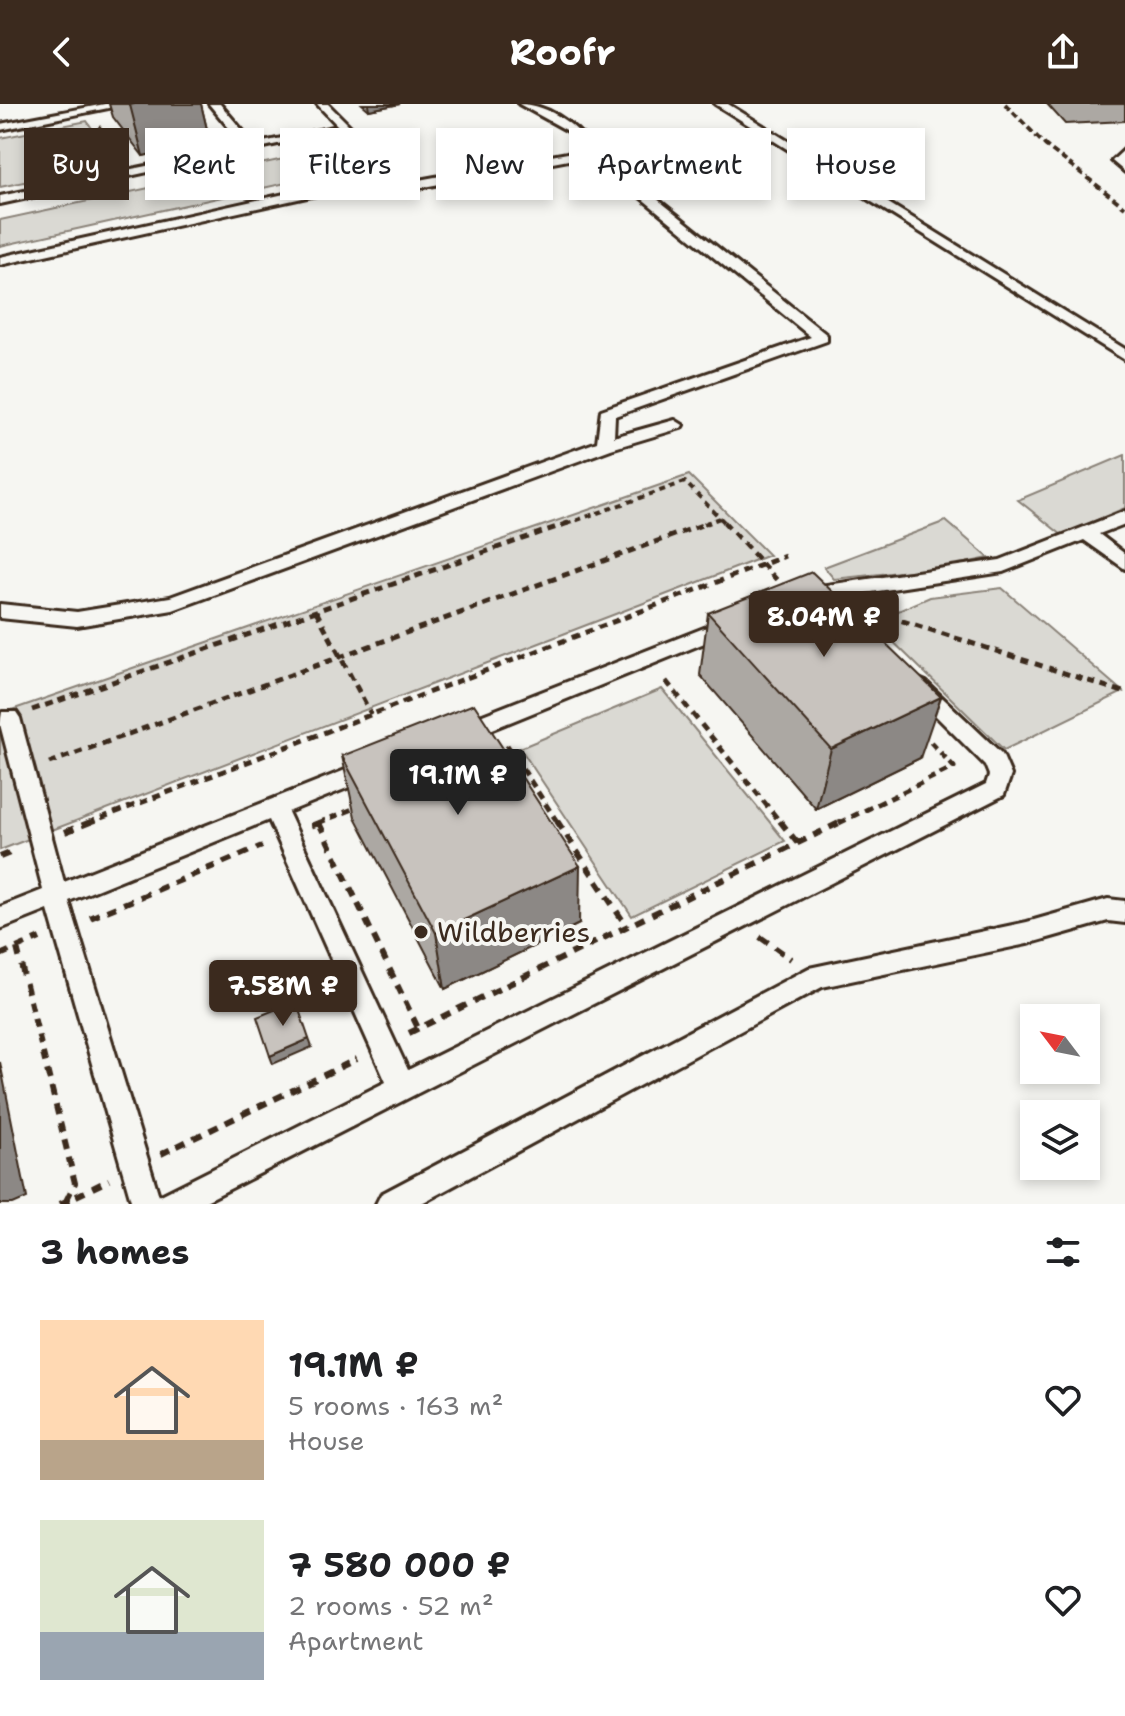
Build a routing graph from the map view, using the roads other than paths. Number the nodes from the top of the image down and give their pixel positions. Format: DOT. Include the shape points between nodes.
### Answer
graph roads {
  1 [pos="123,104"];
  2 [pos="214,104"];
  3 [pos="322,104"];
  4 [pos="524,104"];
  5 [pos="720,104"];
  6 [pos="0,127"];
  7 [pos="235,128"];
  8 [pos="570,128"];
  9 [pos="264,145"];
  10 [pos="1125,153"];
  11 [pos="569,156"];
  12 [pos="1125,168"];
  13 [pos="145,170"];
  14 [pos="0,200"];
  15 [pos="651,200"];
  16 [pos="0,261"];
  17 [pos="1125,355"];
  18 [pos="675,425"];
  19 [pos="605,445"];
  20 [pos="1125,517"];
  21 [pos="1087,534"];
  22 [pos="1125,563"];
  23 [pos="821,591"];
  24 [pos="793,600"];
  25 [pos="0,611"];
  26 [pos="847,616"];
  27 [pos="748,617"];
  28 [pos="904,672"];
  29 [pos="9,718"];
  30 [pos="437,743"];
  31 [pos="393,760"];
  32 [pos="275,808"];
  33 [pos="56,896"];
  34 [pos="1125,912"];
  35 [pos="0,918"];
  36 [pos="403,1089"];
  37 [pos="147,1204"];
  38 [pos="170,1204"];
  39 [pos="391,1204"];
  1 -- 6 [label="lane"];
  2 -- 7 [label="lane"];
  3 -- 9 [label="lane" via="346,128"];
  4 -- 8 [label="lane"];
  5 -- 17 [label="lane"];
  10 -- 12 [label="lane" via="1118,161"];
  11 -- 16 [label="lane" via="402,187 316,191"];
  13 -- 14 [label="lane"];
  15 -- 19 [label="lane" via="822,338 607,413"];
  18 -- 19 [label="lane"];
  19 -- 25 [label="lane" via="173,603 77,619"];
  20 -- 21 [label="lane"];
  21 -- 22 [label="lane"];
  21 -- 23 [label="lane" via="1003,566"];
  23 -- 24 [label="lane"];
  23 -- 26 [label="lane"];
  27 -- 30 [label="lane"];
  28 -- 36 [label="lane" via="994,760 1000,775 996,789"];
  29 -- 33 [label="lane"];
  31 -- 32 [label="lane"];
  32 -- 33 [label="lane"];
  32 -- 36 [label="lane"];
  33 -- 35 [label="lane"];
  33 -- 37 [label="lane"];
  34 -- 39 [label="lane" via="1108,910 1027,933 818,976"];
  36 -- 38 [label="lane"];
}
